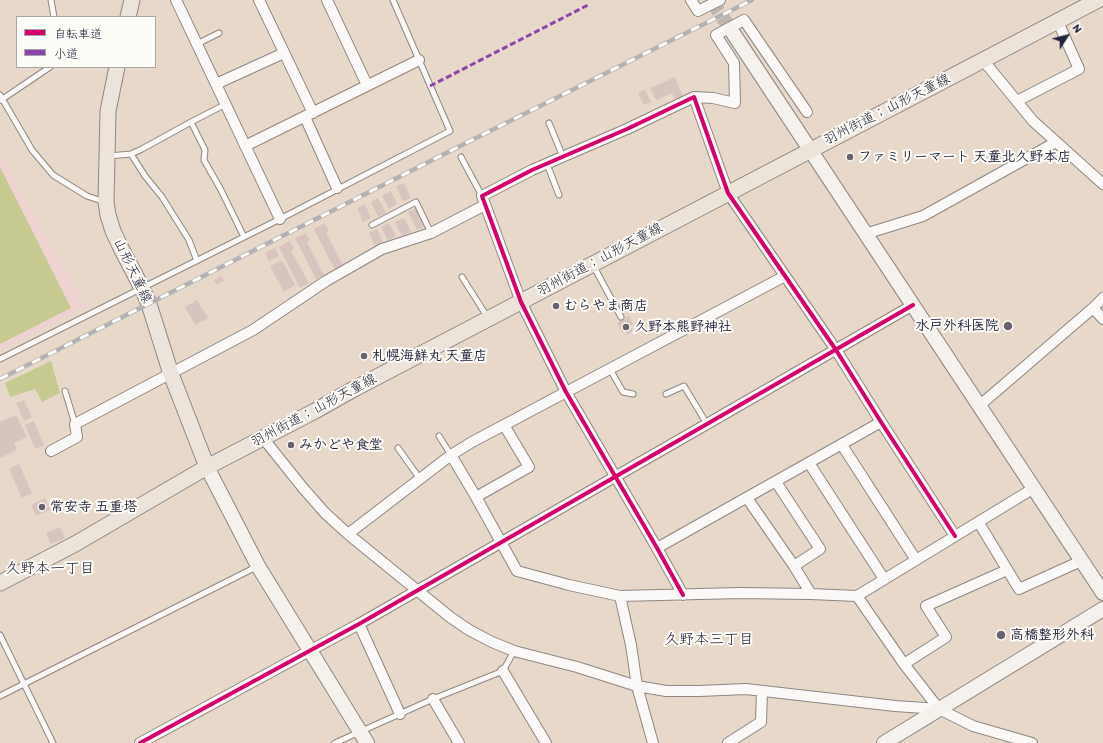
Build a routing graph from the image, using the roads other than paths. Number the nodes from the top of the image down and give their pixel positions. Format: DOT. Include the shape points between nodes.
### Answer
graph roads {
  1 [pos="51,0"];
  2 [pos="176,0"];
  3 [pos="259,0"];
  4 [pos="327,0"];
  5 [pos="393,0"];
  6 [pos="692,0"];
  7 [pos="720,0"];
  8 [pos="1094,1"];
  9 [pos="54,16"];
  10 [pos="1058,22"];
  11 [pos="731,30"];
  12 [pos="219,33"];
  13 [pos="197,44"];
  14 [pos="284,52"];
  15 [pos="419,60"];
  16 [pos="983,60"];
  17 [pos="48,68"];
  18 [pos="117,68"];
  19 [pos="216,84"];
  20 [pos="367,85"];
  21 [pos="694,97"];
  22 [pos="1,98"];
  23 [pos="1016,101"];
  24 [pos="226,104"];
  25 [pos="806,112"];
  26 [pos="309,115"];
  27 [pos="191,122"];
  28 [pos="549,123"];
  29 [pos="1056,142"];
  30 [pos="245,146"];
  31 [pos="811,150"];
  32 [pos="131,154"];
  33 [pos="107,156"];
  34 [pos="461,157"];
  35 [pos="562,158"];
  36 [pos="547,164"];
  37 [pos="1102,180"];
  38 [pos="337,188"];
  39 [pos="728,193"];
  40 [pos="559,195"];
  41 [pos="484,200"];
  42 [pos="106,202"];
  43 [pos="280,219"];
  44 [pos="372,225"];
  45 [pos="431,233"];
  46 [pos="865,234"];
  47 [pos="244,237"];
  48 [pos="197,261"];
  49 [pos="593,265"];
  50 [pos="462,276"];
  51 [pos="785,276"];
  52 [pos="142,288"];
  53 [pos="1103,298"];
  54 [pos="521,302"];
  55 [pos="913,304"];
  56 [pos="1093,308"];
  57 [pos="621,317"];
  58 [pos="488,319"];
  59 [pos="1103,319"];
  60 [pos="836,350"];
  61 [pos="0,359"];
  62 [pos="610,369"];
  63 [pos="172,374"];
  64 [pos="65,391"];
  65 [pos="566,392"];
  66 [pos="633,394"];
  67 [pos="666,394"];
  68 [pos="979,406"];
  69 [pos="881,422"];
  70 [pos="75,424"];
  71 [pos="707,424"];
  72 [pos="504,425"];
  73 [pos="439,436"];
  74 [pos="263,438"];
  75 [pos="842,445"];
  76 [pos="398,448"];
  77 [pos="51,451"];
  78 [pos="451,455"];
  79 [pos="809,463"];
  80 [pos="207,467"];
  81 [pos="615,476"];
  82 [pos="420,479"];
  83 [pos="776,482"];
  84 [pos="1034,488"];
  85 [pos="476,497"];
  86 [pos="747,498"];
  87 [pos="979,523"];
  88 [pos="348,534"];
  89 [pos="955,536"];
  90 [pos="501,543"];
  91 [pos="657,548"];
  92 [pos="916,560"];
  93 [pos="1081,561"];
  94 [pos="258,566"];
  95 [pos="794,566"];
  96 [pos="1007,570"];
  97 [pos="884,579"];
  98 [pos="0,582"];
  99 [pos="417,590"];
  100 [pos="1103,593"];
  101 [pos="811,594"];
  102 [pos="683,595"];
  103 [pos="620,596"];
  104 [pos="857,596"];
  105 [pos="1103,609"];
  106 [pos="359,624"];
  107 [pos="0,635"];
  108 [pos="310,651"];
  109 [pos="514,651"];
  110 [pos="904,664"];
  111 [pos="503,671"];
  112 [pos="23,684"];
  113 [pos="638,686"];
  114 [pos="762,691"];
  115 [pos="0,696"];
  116 [pos="433,699"];
  117 [pos="939,709"];
  118 [pos="400,714"];
  119 [pos="363,737"];
  120 [pos="1004,739"];
  121 [pos="53,743"];
  122 [pos="140,743"];
  123 [pos="335,743"];
  124 [pos="459,743"];
  125 [pos="546,743"];
  126 [pos="653,743"];
  127 [pos="728,743"];
  128 [pos="884,743"];
  129 [pos="1032,743"];
  1 -- 9 [label="lane"];
  2 -- 13 [label="street"];
  3 -- 14 [label="street"];
  4 -- 20 [label="street"];
  5 -- 15 [label="lane"];
  6 -- 7 [label="street" via="698,11"];
  8 -- 10 [label="main road, 羽州街道；山形天童線"];
  10 -- 16 [label="main road, 羽州街道；山形天童線"];
  10 -- 23 [label="street" via="1079,69"];
  11 -- 31 [label="street"];
  12 -- 13 [label="lane"];
  13 -- 19 [label="street"];
  14 -- 19 [label="street"];
  14 -- 26 [label="street"];
  15 -- 20 [label="street"];
  15 -- 38 [label="lane" via="450,131"];
  16 -- 23 [label="street"];
  16 -- 31 [label="main road, 羽州街道；山形天童線"];
  17 -- 22 [label="lane"];
  18 -- 33 [label="main road, 山形天童線" via="108,111"];
  19 -- 24 [label="street"];
  20 -- 26 [label="street"];
  21 -- 25 [label="street" via="735,103 734,63 716,35 744,20"];
  21 -- 35 [label="street"];
  21 -- 39 [label="street"];
  22 -- 42 [label="lane" via="32,150 53,175 87,196"];
  23 -- 29 [label="street"];
  24 -- 27 [label="lane"];
  24 -- 30 [label="street"];
  26 -- 30 [label="street"];
  26 -- 38 [label="street"];
  27 -- 32 [label="lane"];
  27 -- 47 [label="lane" via="205,150 204,160"];
  28 -- 35 [label="lane"];
  29 -- 37 [label="street"];
  29 -- 46 [label="street" via="923,216"];
  30 -- 43 [label="street"];
  31 -- 39 [label="main road, 羽州街道；山形天童線"];
  31 -- 46 [label="street"];
  32 -- 33 [label="lane"];
  32 -- 48 [label="lane" via="189,240"];
  33 -- 42 [label="main road, 山形天童線"];
  34 -- 41 [label="lane"];
  35 -- 36 [label="street"];
  36 -- 40 [label="lane"];
  36 -- 41 [label="street"];
  38 -- 43 [label="lane"];
  39 -- 49 [label="main road, 羽州街道；山形天童線"];
  39 -- 51 [label="street"];
  41 -- 45 [label="street"];
  41 -- 54 [label="street"];
  42 -- 52 [label="main road, 山形天童線" via="113,231"];
  43 -- 47 [label="lane"];
  44 -- 45 [label="lane" via="416,202"];
  45 -- 63 [label="street" via="382,249 326,281 253,330"];
  46 -- 55 [label="street"];
  47 -- 48 [label="lane"];
  48 -- 52 [label="lane"];
  49 -- 54 [label="main road, 羽州街道；山形天童線"];
  49 -- 57 [label="lane"];
  50 -- 58 [label="lane"];
  51 -- 60 [label="street"];
  51 -- 62 [label="street"];
  52 -- 61 [label="lane"];
  52 -- 63 [label="main road, 山形天童線"];
  53 -- 56 [label="street"];
  54 -- 58 [label="main road, 羽州街道；山形天童線"];
  54 -- 65 [label="street"];
  55 -- 60 [label="street"];
  55 -- 68 [label="street"];
  56 -- 59 [label="street"];
  56 -- 68 [label="street"];
  58 -- 74 [label="main road, 羽州街道；山形天童線"];
  60 -- 69 [label="street"];
  60 -- 71 [label="street"];
  62 -- 65 [label="street"];
  62 -- 66 [label="lane" via="624,392"];
  63 -- 70 [label="street"];
  63 -- 80 [label="main road, 山形天童線"];
  64 -- 70 [label="lane"];
  65 -- 72 [label="street"];
  65 -- 81 [label="street"];
  67 -- 71 [label="lane" via="684,386"];
  68 -- 84 [label="street"];
  69 -- 75 [label="street"];
  69 -- 89 [label="street"];
  70 -- 77 [label="street" via="77,437"];
  71 -- 81 [label="street"];
  72 -- 78 [label="street"];
  72 -- 85 [label="street" via="529,467"];
  73 -- 78 [label="lane"];
  74 -- 80 [label="main road, 羽州街道；山形天童線"];
  74 -- 88 [label="street" via="325,513"];
  75 -- 79 [label="street"];
  75 -- 92 [label="street"];
  76 -- 82 [label="lane"];
  78 -- 82 [label="street"];
  78 -- 85 [label="street"];
  79 -- 83 [label="street"];
  79 -- 97 [label="street"];
  80 -- 94 [label="street"];
  80 -- 98 [label="main road, 羽州街道；山形天童線" via="74,544"];
  81 -- 90 [label="street"];
  81 -- 91 [label="street"];
  82 -- 88 [label="street"];
  83 -- 86 [label="street"];
  83 -- 95 [label="street" via="820,549"];
  84 -- 87 [label="street"];
  84 -- 93 [label="street"];
  85 -- 90 [label="street"];
  86 -- 91 [label="street"];
  86 -- 95 [label="street"];
  87 -- 89 [label="street"];
  87 -- 96 [label="street"];
  88 -- 99 [label="street"];
  89 -- 92 [label="street"];
  90 -- 99 [label="street"];
  90 -- 103 [label="street" via="517,571"];
  91 -- 102 [label="street"];
  92 -- 97 [label="street"];
  93 -- 96 [label="street" via="1019,589"];
  93 -- 100 [label="street"];
  94 -- 108 [label="street"];
  94 -- 112 [label="lane"];
  95 -- 101 [label="street"];
  96 -- 110 [label="street" via="926,606 946,637"];
  97 -- 104 [label="street"];
  99 -- 106 [label="street"];
  99 -- 109 [label="street" via="469,630"];
  101 -- 102 [label="street"];
  101 -- 104 [label="street"];
  102 -- 103 [label="street"];
  103 -- 113 [label="street"];
  104 -- 110 [label="street"];
  105 -- 117 [label="street"];
  106 -- 108 [label="street"];
  106 -- 118 [label="street"];
  107 -- 112 [label="lane"];
  108 -- 119 [label="street"];
  108 -- 122 [label="street"];
  109 -- 111 [label="lane"];
  109 -- 113 [label="street"];
  110 -- 117 [label="street"];
  111 -- 116 [label="lane"];
  111 -- 125 [label="street"];
  112 -- 115 [label="lane"];
  112 -- 121 [label="lane"];
  113 -- 114 [label="street" via="666,691"];
  113 -- 126 [label="street"];
  114 -- 117 [label="street"];
  114 -- 127 [label="street" via="762,722"];
  116 -- 118 [label="lane"];
  116 -- 124 [label="street"];
  117 -- 120 [label="street"];
  117 -- 128 [label="street"];
  118 -- 119 [label="lane"];
  119 -- 123 [label="lane"];
  120 -- 129 [label="street"];
}
